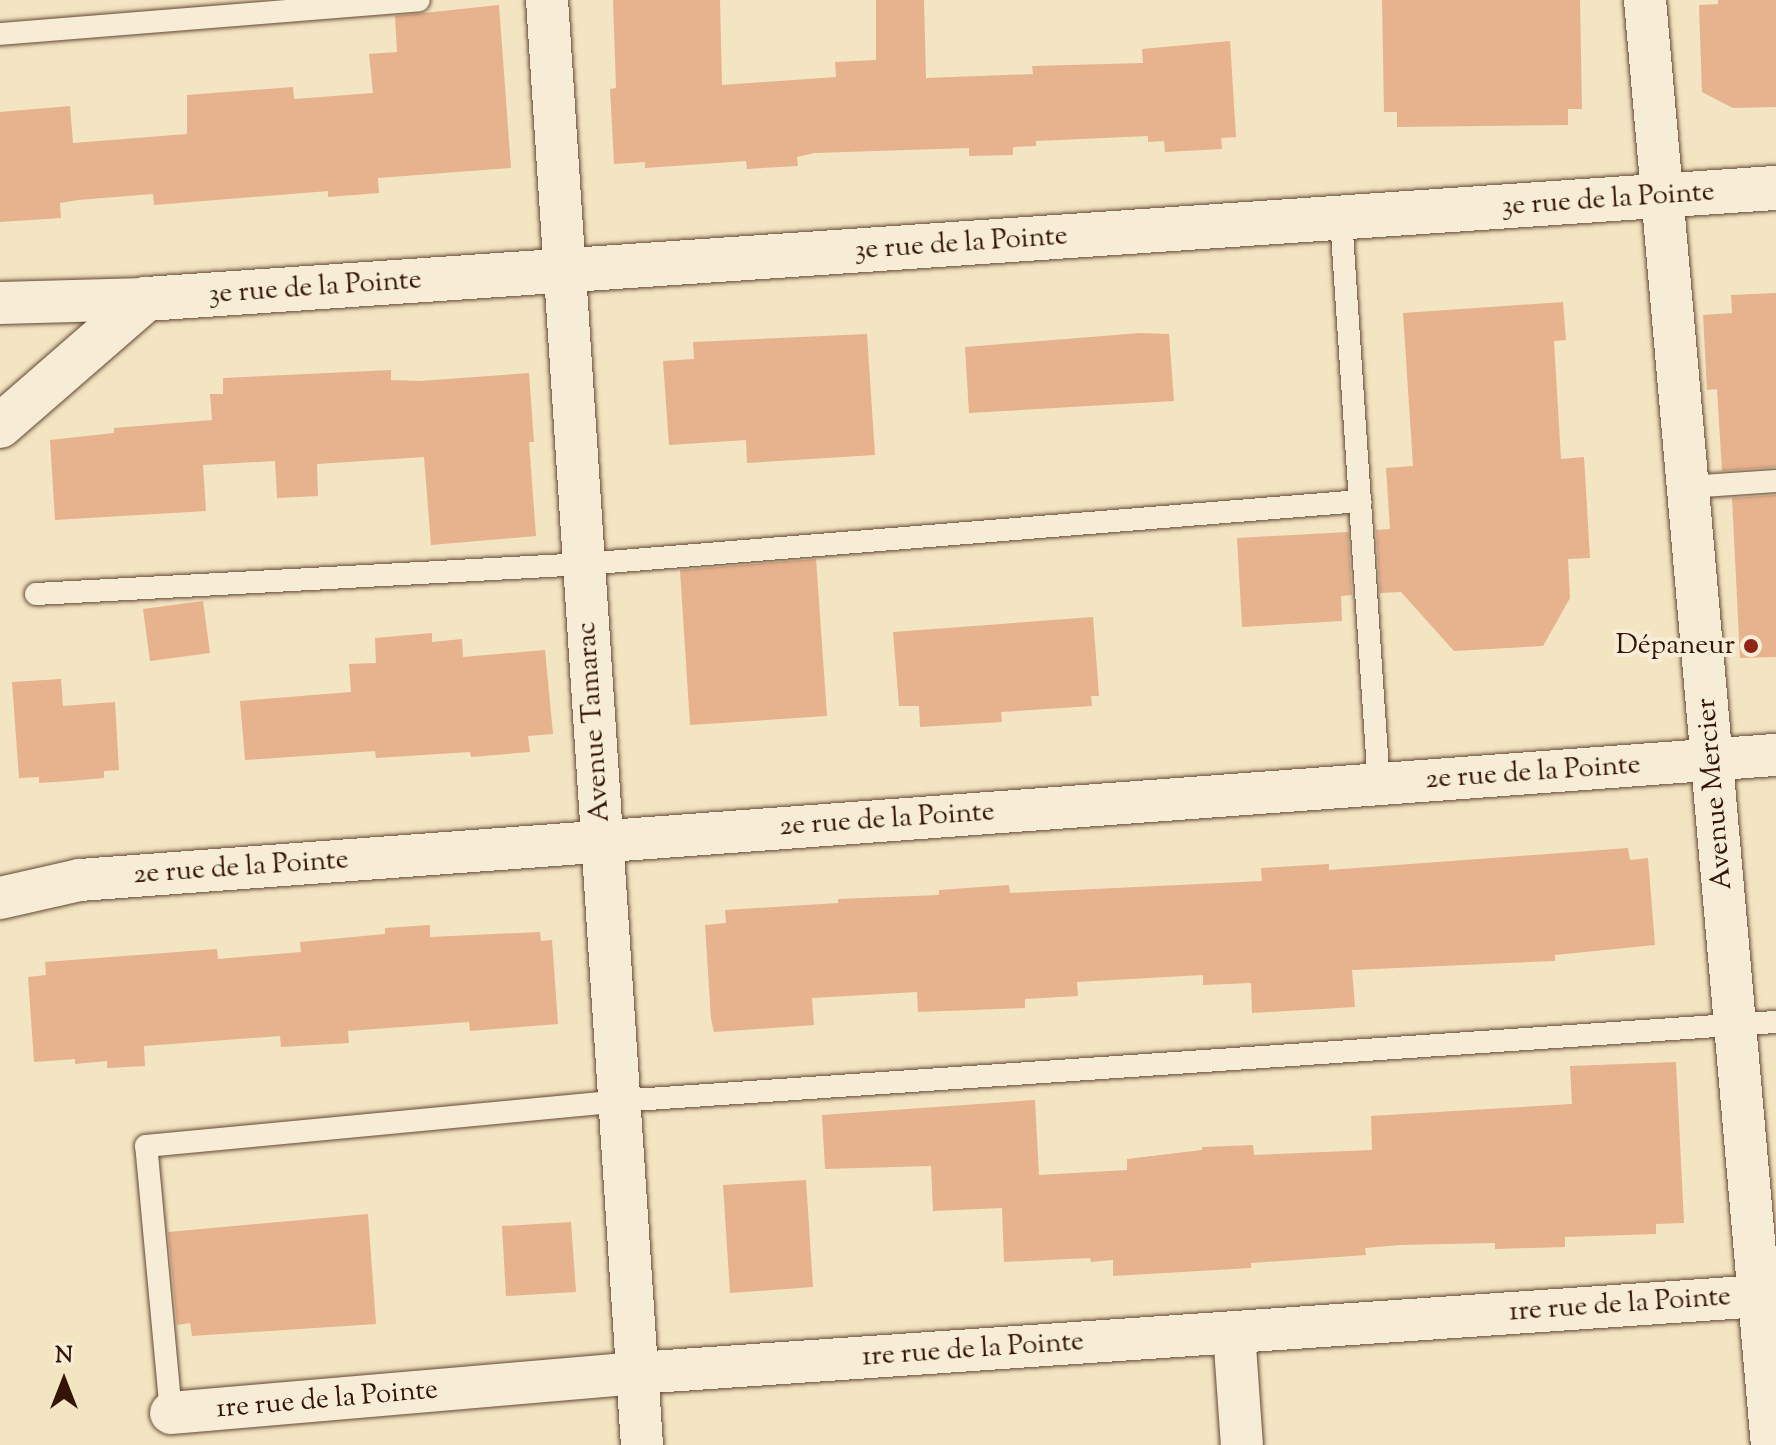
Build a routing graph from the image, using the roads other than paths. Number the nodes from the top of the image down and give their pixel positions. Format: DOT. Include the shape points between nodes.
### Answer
graph roads {
  1 [pos="419,0"];
  2 [pos="547,0"];
  3 [pos="1645,0"];
  4 [pos="0,34"];
  5 [pos="1776,188"];
  6 [pos="1662,196"];
  7 [pos="1341,218"];
  8 [pos="564,271"];
  9 [pos="146,299"];
  10 [pos="0,303"];
  11 [pos="0,426"];
  12 [pos="1776,481"];
  13 [pos="1688,487"];
  14 [pos="1360,501"];
  15 [pos="584,564"];
  16 [pos="36,594"];
  17 [pos="1776,755"];
  18 [pos="1711,760"];
  19 [pos="1379,785"];
  20 [pos="602,841"];
  21 [pos="0,898"];
  22 [pos="1776,1022"];
  23 [pos="1735,1025"];
  24 [pos="619,1101"];
  25 [pos="1768,1295"];
  26 [pos="1234,1332"];
  27 [pos="637,1373"];
  28 [pos="171,1413"];
  29 [pos="642,1445"];
  30 [pos="1242,1445"];
  31 [pos="1772,1445"];
  1 -- 4 [label="lane"];
  2 -- 8 [label="street, Avenue Tamarac"];
  3 -- 6 [label="street, Avenue Mercier"];
  5 -- 6 [label="street, 3e rue de la Pointe"];
  6 -- 7 [label="street, 3e rue de la Pointe"];
  6 -- 13 [label="street, Avenue Mercier"];
  7 -- 8 [label="street, 3e rue de la Pointe"];
  7 -- 14 [label="lane"];
  8 -- 9 [label="street, 3e rue de la Pointe"];
  8 -- 15 [label="street, Avenue Tamarac"];
  9 -- 10 [label="street, 3e rue de la Pointe"];
  9 -- 11 [label="street"];
  12 -- 13 [label="lane"];
  13 -- 18 [label="street, Avenue Mercier"];
  14 -- 15 [label="lane"];
  14 -- 19 [label="lane"];
  15 -- 16 [label="lane"];
  15 -- 20 [label="street, Avenue Tamarac"];
  17 -- 18 [label="street, 2e rue de la Pointe"];
  18 -- 19 [label="street, 2e rue de la Pointe"];
  18 -- 23 [label="street, Avenue Mercier"];
  19 -- 20 [label="street, 2e rue de la Pointe"];
  20 -- 21 [label="street, 2e rue de la Pointe" via="80,880"];
  20 -- 24 [label="street, Avenue Tamarac"];
  22 -- 23 [label="lane"];
  23 -- 24 [label="lane"];
  23 -- 25 [label="street, Avenue Mercier"];
  24 -- 27 [label="street, Avenue Tamarac"];
  24 -- 28 [label="lane" via="146,1146"];
  25 -- 26 [label="street, 1re rue de la Pointe"];
  25 -- 31 [label="street, Avenue Mercier"];
  26 -- 27 [label="street, 1re rue de la Pointe"];
  26 -- 30 [label="street"];
  27 -- 28 [label="street, 1re rue de la Pointe"];
  27 -- 29 [label="street, Avenue Tamarac"];
}
